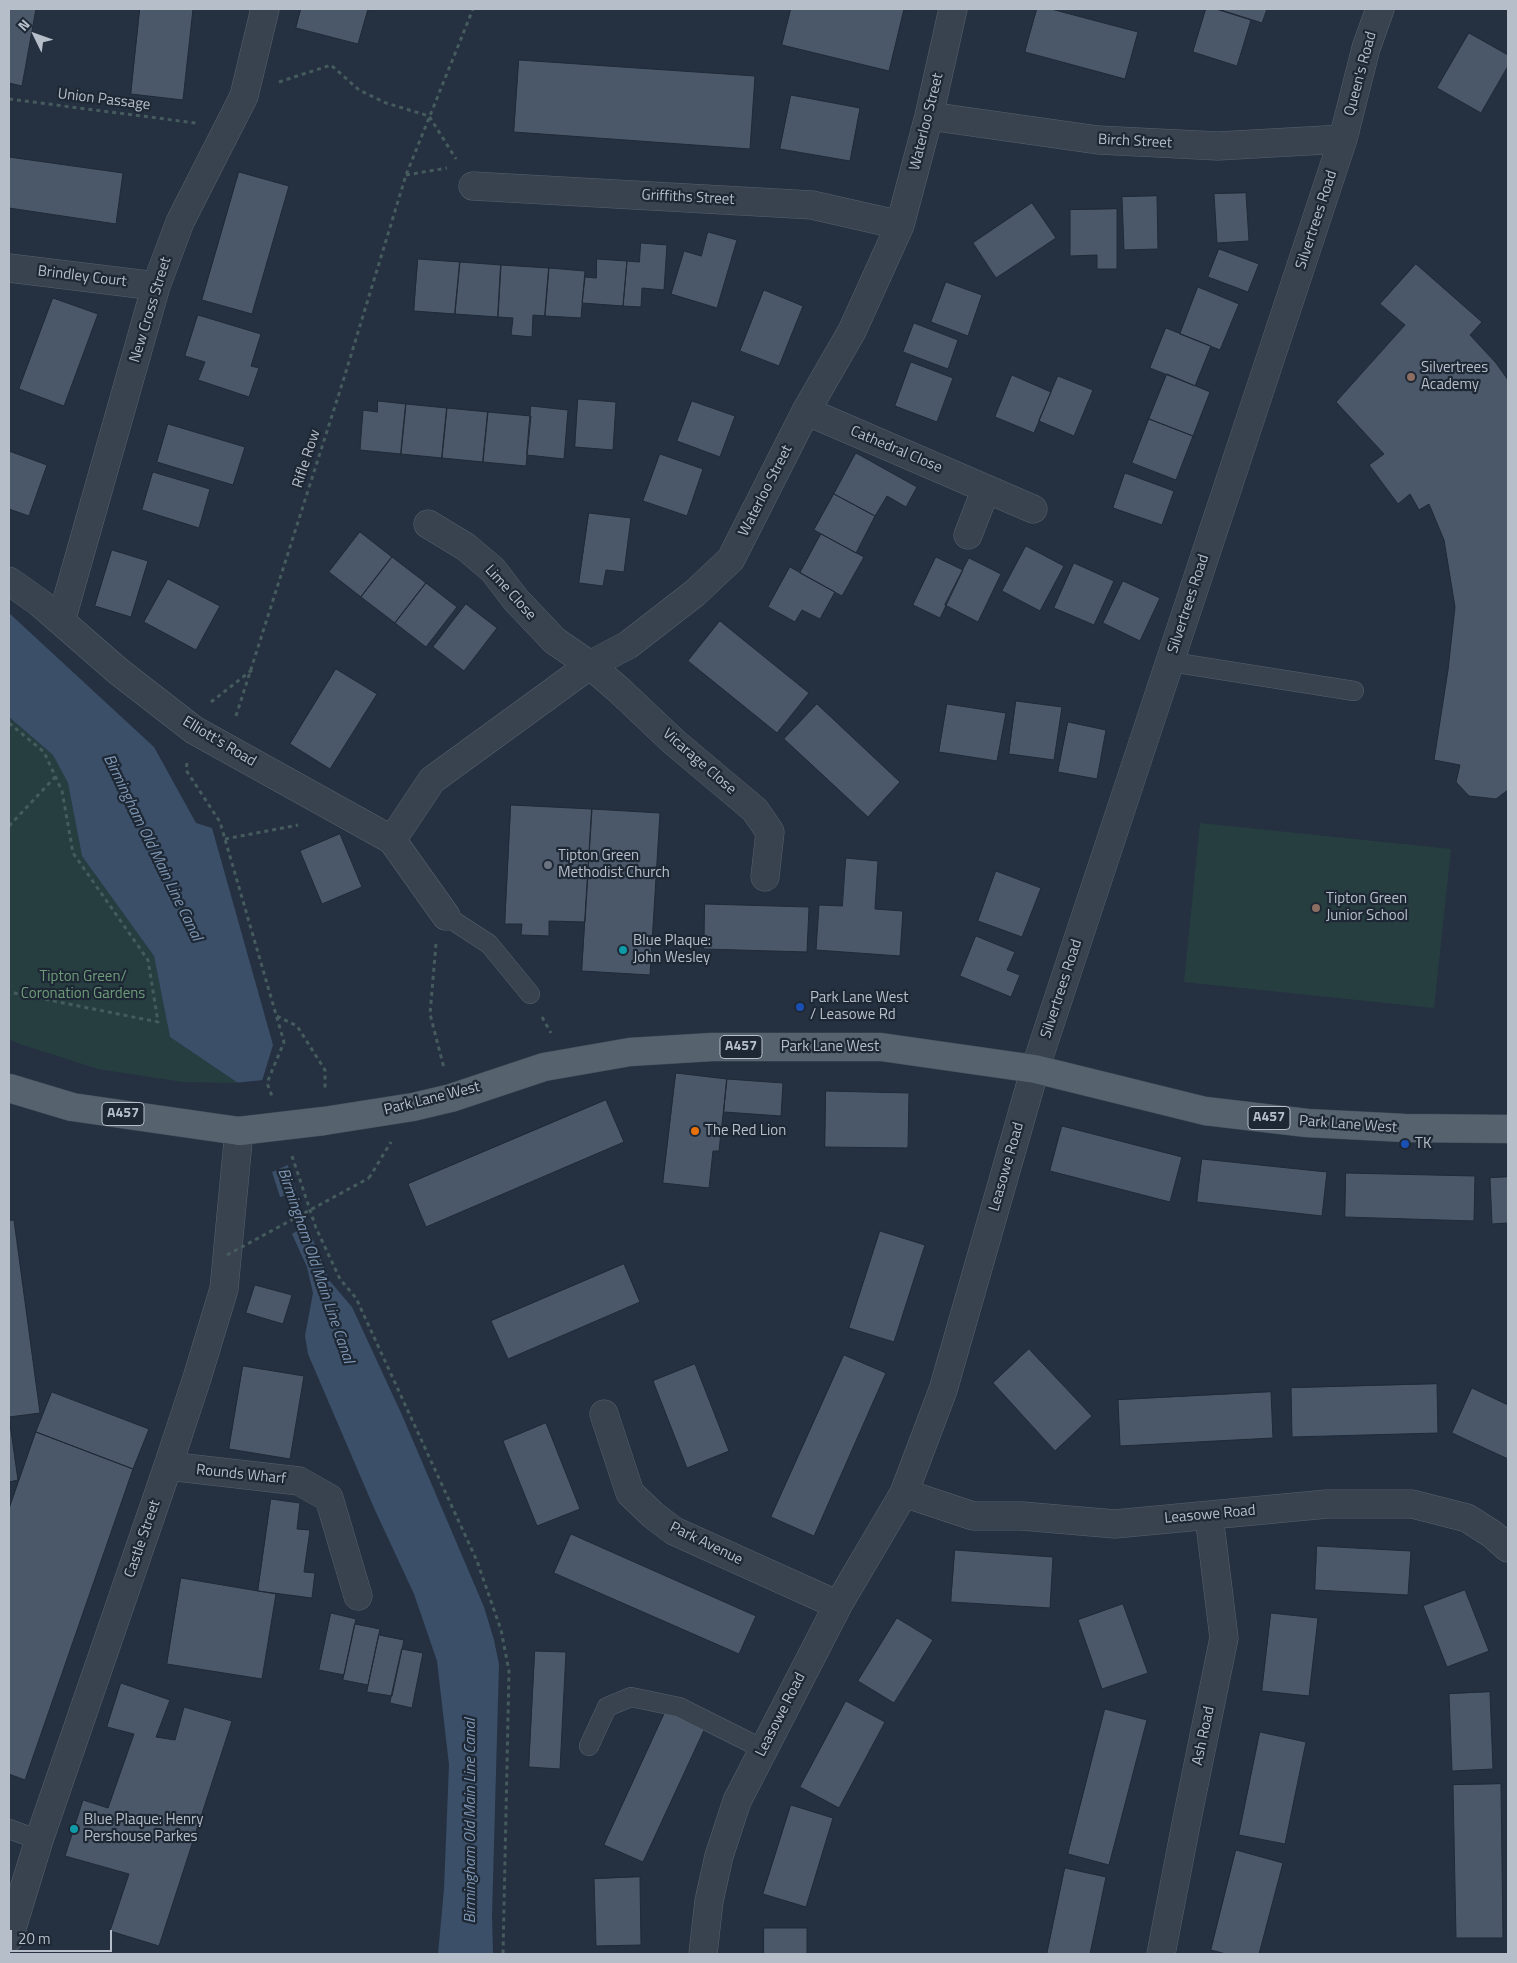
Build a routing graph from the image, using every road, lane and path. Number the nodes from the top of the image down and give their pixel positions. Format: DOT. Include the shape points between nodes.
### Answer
graph roads {
  1 [pos="265,9"];
  2 [pos="473,9"];
  3 [pos="953,9"];
  4 [pos="1380,9"];
  5 [pos="249,74"];
  6 [pos="9,99"];
  7 [pos="429,116"];
  8 [pos="929,116"];
  9 [pos="196,123"];
  10 [pos="1343,139"];
  11 [pos="406,175"];
  12 [pos="467,176"];
  13 [pos="900,225"];
  14 [pos="9,268"];
  15 [pos="156,286"];
  16 [pos="806,411"];
  17 [pos="986,489"];
  18 [pos="1033,509"];
  19 [pos="428,524"];
  20 [pos="968,535"];
  21 [pos="9,581"];
  22 [pos="61,621"];
  23 [pos="1170,662"];
  24 [pos="590,666"];
  25 [pos="252,670"];
  26 [pos="1354,691"];
  27 [pos="9,723"];
  28 [pos="194,730"];
  29 [pos="225,748"];
  30 [pos="56,776"];
  31 [pos="301,825"];
  32 [pos="9,826"];
  33 [pos="225,839"];
  34 [pos="392,840"];
  35 [pos="765,877"];
  36 [pos="446,916"];
  37 [pos="9,992"];
  38 [pos="530,994"];
  39 [pos="277,1016"];
  40 [pos="567,1063"];
  41 [pos="1035,1070"];
  42 [pos="267,1083"];
  43 [pos="9,1088"];
  44 [pos="325,1089"];
  45 [pos="451,1098"];
  46 [pos="1508,1129"];
  47 [pos="239,1131"];
  48 [pos="369,1178"];
  49 [pos="316,1228"];
  50 [pos="227,1255"];
  51 [pos="604,1414"];
  52 [pos="168,1466"];
  53 [pos="904,1493"];
  54 [pos="1209,1516"];
  55 [pos="1508,1548"];
  56 [pos="358,1596"];
  57 [pos="838,1605"];
  58 [pos="589,1746"];
  59 [pos="763,1750"];
  60 [pos="9,1829"];
  61 [pos="39,1840"];
  62 [pos="11,1926"];
  63 [pos="503,1954"];
  64 [pos="703,1954"];
  65 [pos="1161,1954"];
  1 -- 5 [label="street, New Cross Street"];
  2 -- 7 [label="path, Rifle Row"];
  3 -- 8 [label="street, Waterloo Street"];
  4 -- 10 [label="street, Queen's Road" via="1366,48"];
  5 -- 7 [label="path" via="280,82 331,65 359,90 386,103"];
  5 -- 15 [label="street, New Cross Street" via="244,96 180,222"];
  6 -- 9 [label="path, Union Passage"];
  7 -- 11 [label="path, Rifle Row"];
  7 -- 12 [label="path"];
  8 -- 10 [label="street, Birch Street" via="1098,140 1218,146"];
  8 -- 13 [label="street, Waterloo Street"];
  10 -- 23 [label="street, Silvertrees Road"];
  11 -- 12 [label="path"];
  11 -- 25 [label="path, Rifle Row"];
  12 -- 13 [label="street, Griffiths Street" via="812,205"];
  13 -- 16 [label="street, Waterloo Street" via="852,331"];
  14 -- 15 [label="street, Brindley Court"];
  15 -- 22 [label="street, New Cross Street"];
  16 -- 17 [label="street, Cathedral Close"];
  16 -- 24 [label="street, Waterloo Street" via="731,559 695,593 628,645"];
  17 -- 18 [label="street, Cathedral Close"];
  17 -- 20 [label="street"];
  19 -- 24 [label="street, Lime Close" via="466,547 493,570 555,641"];
  21 -- 22 [label="street, Elliott's Road"];
  22 -- 28 [label="street, Elliott's Road" via="118,671"];
  23 -- 26 [label="lane"];
  23 -- 41 [label="street, Silvertrees Road"];
  24 -- 34 [label="street, Waterloo Street" via="432,780"];
  24 -- 35 [label="street, Vicarage Close" via="755,810 770,832"];
  25 -- 28 [label="path" via="209,703"];
  25 -- 29 [label="path, Rifle Row"];
  27 -- 30 [label="path" via="44,752"];
  28 -- 29 [label="street, Elliott's Road"];
  28 -- 33 [label="path" via="186,770 220,822"];
  29 -- 34 [label="street, Elliott's Road"];
  30 -- 32 [label="path"];
  30 -- 37 [label="path" via="62,791 73,854 148,960 158,1022"];
  31 -- 33 [label="path"];
  33 -- 39 [label="path"];
  34 -- 36 [label="street"];
  36 -- 38 [label="lane" via="489,944"];
  36 -- 45 [label="path" via="437,930 430,1014"];
  38 -- 40 [label="path"];
  39 -- 42 [label="path" via="284,1042"];
  39 -- 44 [label="path" via="297,1026 326,1070"];
  40 -- 41 [label="main road, Park Lane West / A457" via="630,1052 712,1047 881,1046"];
  40 -- 45 [label="main road, Park Lane West / A457" via="544,1067"];
  41 -- 46 [label="main road, Park Lane West / A457" via="1205,1111 1307,1123"];
  41 -- 53 [label="street, Leasowe Road" via="943,1390"];
  43 -- 47 [label="main road, Park Lane West / A457" via="72,1106"];
  45 -- 47 [label="main road, Park Lane West / A457, bridge" via="324,1121"];
  47 -- 50 [label="street, Castle Street"];
  48 -- 50 [label="path, bridge"];
  49 -- 63 [label="path" via="340,1279 356,1298 369,1325 477,1561 501,1630 509,1671"];
  50 -- 52 [label="street, Castle Street" via="224,1289"];
  51 -- 57 [label="street, Park Avenue" via="630,1492 653,1515 674,1531"];
  52 -- 56 [label="street, Rounds Wharf" via="299,1481 328,1498"];
  52 -- 61 [label="street, Castle Street"];
  53 -- 54 [label="street, Leasowe Road" via="973,1516 1022,1516 1115,1524"];
  53 -- 57 [label="street, Leasowe Road"];
  54 -- 55 [label="street, Leasowe Road" via="1327,1504 1412,1504 1467,1518"];
  54 -- 65 [label="street, Ash Road" via="1224,1638"];
  57 -- 59 [label="street, Leasowe Road"];
  58 -- 59 [label="lane" via="607,1707 631,1697 679,1707"];
  59 -- 64 [label="street, Leasowe Road" via="737,1801 719,1856 709,1901"];
  60 -- 61 [label="lane"];
  61 -- 62 [label="street, Castle Street"];
}
